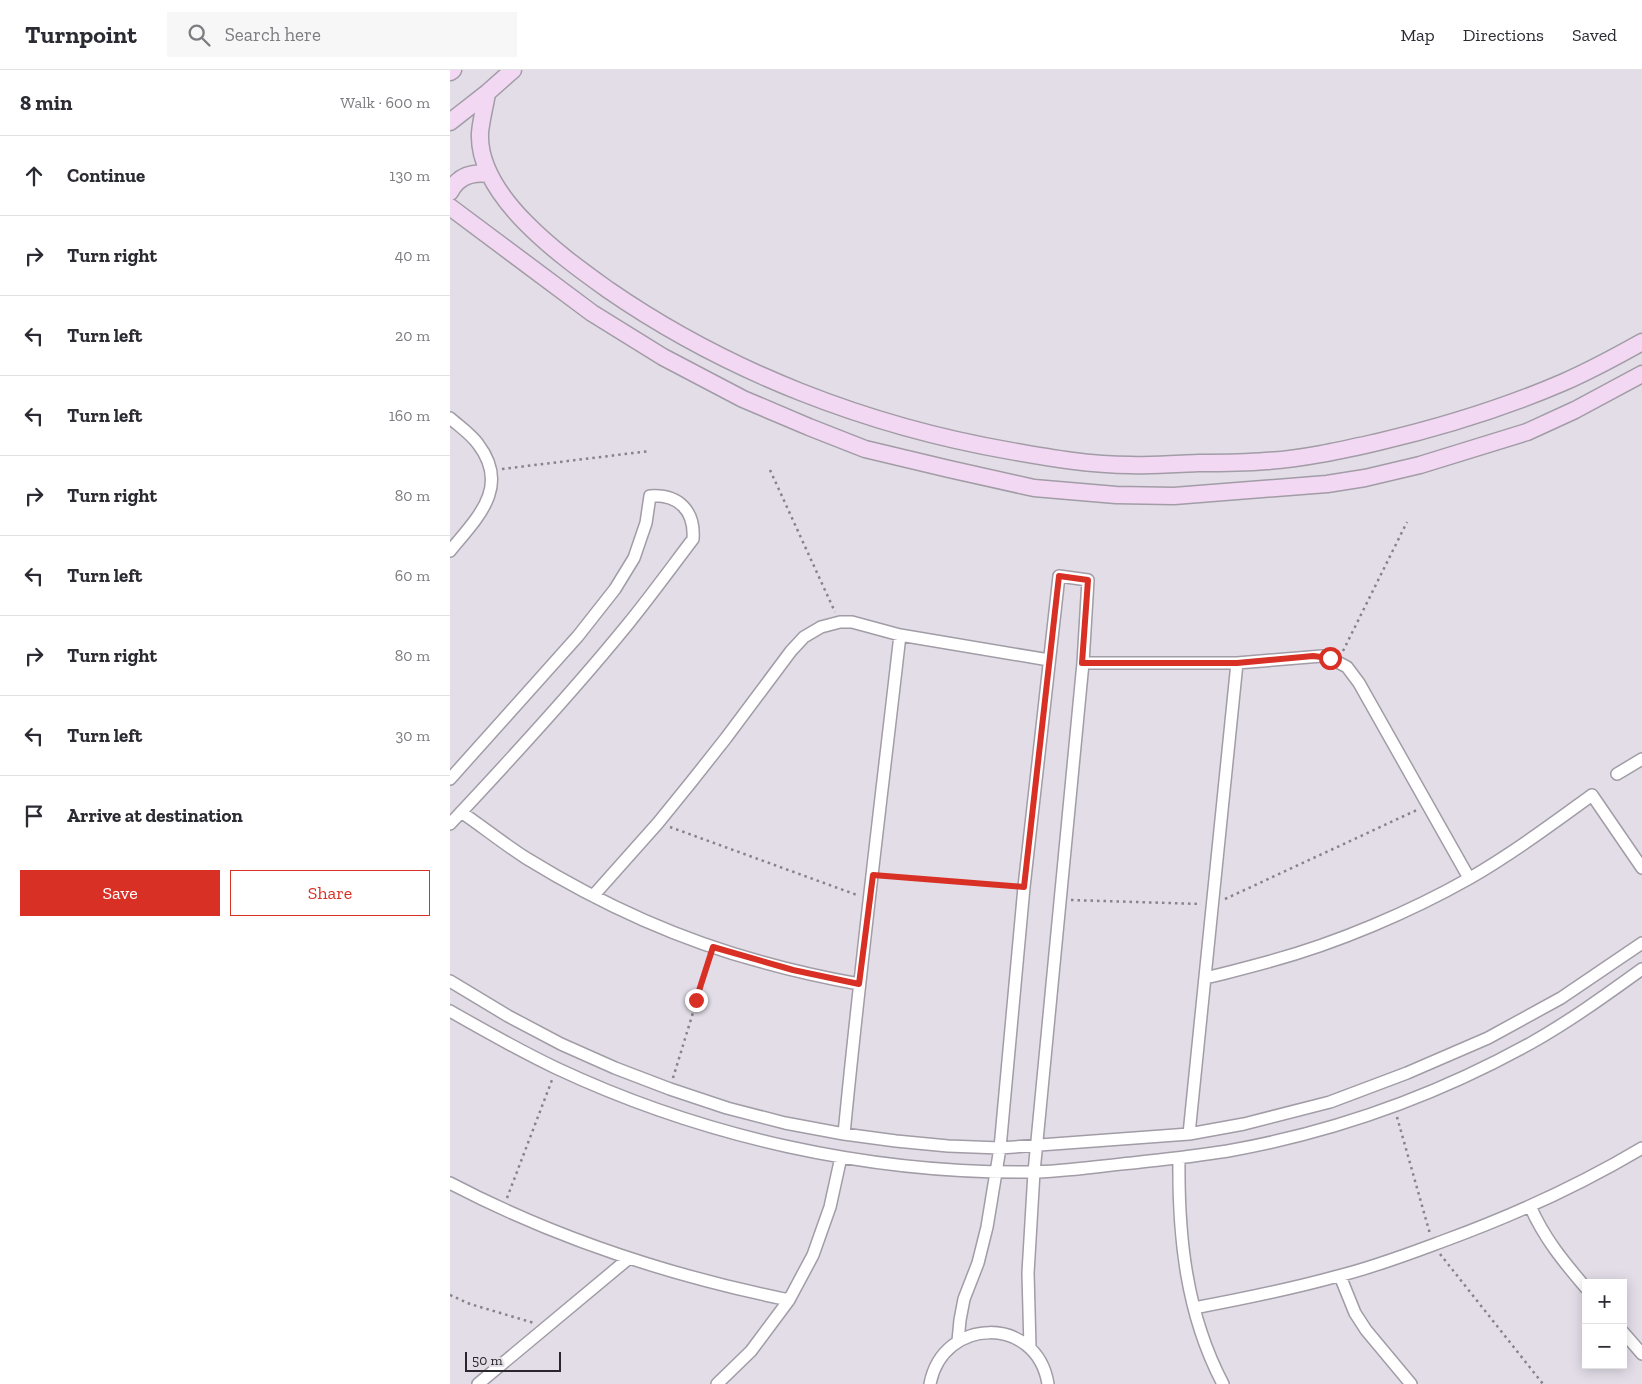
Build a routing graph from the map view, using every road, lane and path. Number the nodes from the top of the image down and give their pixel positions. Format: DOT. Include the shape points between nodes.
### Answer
graph roads {
  1 [pos="513,70"];
  2 [pos="487,93"];
  3 [pos="450,122"];
  4 [pos="488,174"];
  5 [pos="450,192"];
  6 [pos="450,207"];
  7 [pos="1642,342"];
  8 [pos="1642,374"];
  9 [pos="450,418"];
  10 [pos="650,451"];
  11 [pos="490,470"];
  12 [pos="770,470"];
  13 [pos="1407,522"];
  14 [pos="450,551"];
  15 [pos="840,622"];
  16 [pos="900,635"];
  17 [pos="1050,660"];
  18 [pos="1338,661"];
  19 [pos="1082,663"];
  20 [pos="1237,663"];
  21 [pos="1642,759"];
  22 [pos="1618,774"];
  23 [pos="450,779"];
  24 [pos="1428,805"];
  25 [pos="461,812"];
  26 [pos="658,823"];
  27 [pos="450,824"];
  28 [pos="1642,868"];
  29 [pos="873,875"];
  30 [pos="1469,878"];
  31 [pos="1024,887"];
  32 [pos="593,896"];
  33 [pos="870,899"];
  34 [pos="1060,900"];
  35 [pos="1212,904"];
  36 [pos="1642,943"];
  37 [pos="713,947"];
  38 [pos="1624,955"];
  39 [pos="1639,971"];
  40 [pos="1205,978"];
  41 [pos="450,981"];
  42 [pos="859,984"];
  43 [pos="450,1011"];
  44 [pos="557,1068"];
  45 [pos="670,1089"];
  46 [pos="1394,1106"];
  47 [pos="844,1134"];
  48 [pos="1189,1134"];
  49 [pos="1036,1144"];
  50 [pos="1000,1148"];
  51 [pos="1642,1148"];
  52 [pos="841,1157"];
  53 [pos="1179,1158"];
  54 [pos="996,1172"];
  55 [pos="1034,1172"];
  56 [pos="450,1183"];
  57 [pos="1530,1206"];
  58 [pos="502,1209"];
  59 [pos="1433,1245"];
  60 [pos="628,1259"];
  61 [pos="1340,1276"];
  62 [pos="1582,1283"];
  63 [pos="450,1295"];
  64 [pos="789,1300"];
  65 [pos="1194,1308"];
  66 [pos="546,1327"];
  67 [pos="1627,1337"];
  68 [pos="958,1341"];
  69 [pos="1030,1348"];
  70 [pos="1642,1354"];
  71 [pos="1048,1381"];
  72 [pos="478,1384"];
  73 [pos="717,1384"];
  74 [pos="930,1384"];
  75 [pos="1223,1384"];
  76 [pos="1412,1384"];
  77 [pos="1543,1384"];
  1 -- 2 [label="street"];
  2 -- 3 [label="street"];
  2 -- 4 [label="street" via="480,134"];
  4 -- 5 [label="street" via="463,177"];
  4 -- 7 [label="street" via="521,218 578,268 627,302 698,344 796,390 862,414 923,433 1040,456 1130,466 1266,461 1355,447 1439,427 1507,404 1566,381"];
  6 -- 8 [label="street" via="592,313 664,357 743,399 865,449 1034,488 1174,496 1365,478 1420,465 1527,432"];
  9 -- 11 [label="street" via="478,442"];
  10 -- 11 [label="path"];
  11 -- 14 [label="street" via="490,490 484,509"];
  12 -- 15 [label="path"];
  13 -- 18 [label="path"];
  15 -- 16 [label="street" via="852,622"];
  15 -- 26 [label="street" via="821,627 804,637 791,651"];
  16 -- 17 [label="street"];
  16 -- 29 [label="street"];
  17 -- 19 [label="street" via="1059,576 1088,580"];
  17 -- 31 [label="street"];
  18 -- 20 [label="street" via="1313,656"];
  18 -- 24 [label="street" via="1354,674"];
  19 -- 20 [label="street"];
  19 -- 34 [label="street"];
  20 -- 35 [label="street"];
  21 -- 22 [label="street"];
  23 -- 25 [label="street" via="578,636 615,589 634,558 646,523 650,496 671,498 680,503 692,519 693,539 628,624"];
  24 -- 30 [label="street"];
  24 -- 35 [label="path"];
  25 -- 27 [label="street"];
  25 -- 32 [label="street" via="526,858"];
  26 -- 32 [label="street"];
  26 -- 33 [label="path"];
  28 -- 30 [label="street" via="1592,795 1530,840"];
  29 -- 31 [label="path"];
  29 -- 33 [label="street"];
  30 -- 40 [label="street" via="1403,912 1338,939 1272,961"];
  31 -- 50 [label="street"];
  32 -- 37 [label="street"];
  33 -- 42 [label="street"];
  34 -- 35 [label="path"];
  34 -- 49 [label="street"];
  35 -- 40 [label="street"];
  36 -- 38 [label="street"];
  37 -- 42 [label="street" via="769,964"];
  37 -- 45 [label="path"];
  38 -- 39 [label="street"];
  38 -- 48 [label="street" via="1561,998 1488,1038 1408,1073 1330,1102"];
  39 -- 46 [label="street" via="1531,1042 1463,1077"];
  40 -- 48 [label="street"];
  41 -- 45 [label="street" via="561,1044"];
  42 -- 47 [label="street"];
  43 -- 44 [label="street"];
  44 -- 52 [label="street" via="612,1092 706,1125"];
  44 -- 58 [label="path"];
  45 -- 47 [label="street" via="727,1108"];
  46 -- 53 [label="street" via="1287,1138"];
  46 -- 59 [label="path"];
  47 -- 50 [label="street" via="896,1142"];
  48 -- 49 [label="street"];
  49 -- 50 [label="street"];
  49 -- 55 [label="street"];
  50 -- 54 [label="street"];
  51 -- 57 [label="street" via="1573,1187"];
  52 -- 54 [label="street"];
  52 -- 64 [label="street" via="830,1207 813,1255"];
  53 -- 55 [label="street"];
  53 -- 65 [label="street" via="1181,1236"];
  54 -- 55 [label="street"];
  54 -- 68 [label="street" via="987,1228 964,1300"];
  55 -- 69 [label="street" via="1028,1273"];
  56 -- 58 [label="street"];
  57 -- 59 [label="street"];
  57 -- 62 [label="street" via="1544,1236"];
  58 -- 60 [label="street"];
  59 -- 61 [label="street"];
  59 -- 77 [label="path"];
  60 -- 64 [label="street" via="724,1287"];
  60 -- 66 [label="street"];
  61 -- 65 [label="street"];
  61 -- 76 [label="street" via="1355,1313 1366,1330"];
  63 -- 66 [label="path"];
  64 -- 73 [label="street" via="752,1351"];
  65 -- 75 [label="street"];
  66 -- 72 [label="street"];
  67 -- 70 [label="street"];
  68 -- 69 [label="street" via="978,1333 995,1332 1011,1336"];
  68 -- 74 [label="street" via="936,1365"];
  69 -- 71 [label="street" via="1040,1360"];
}
